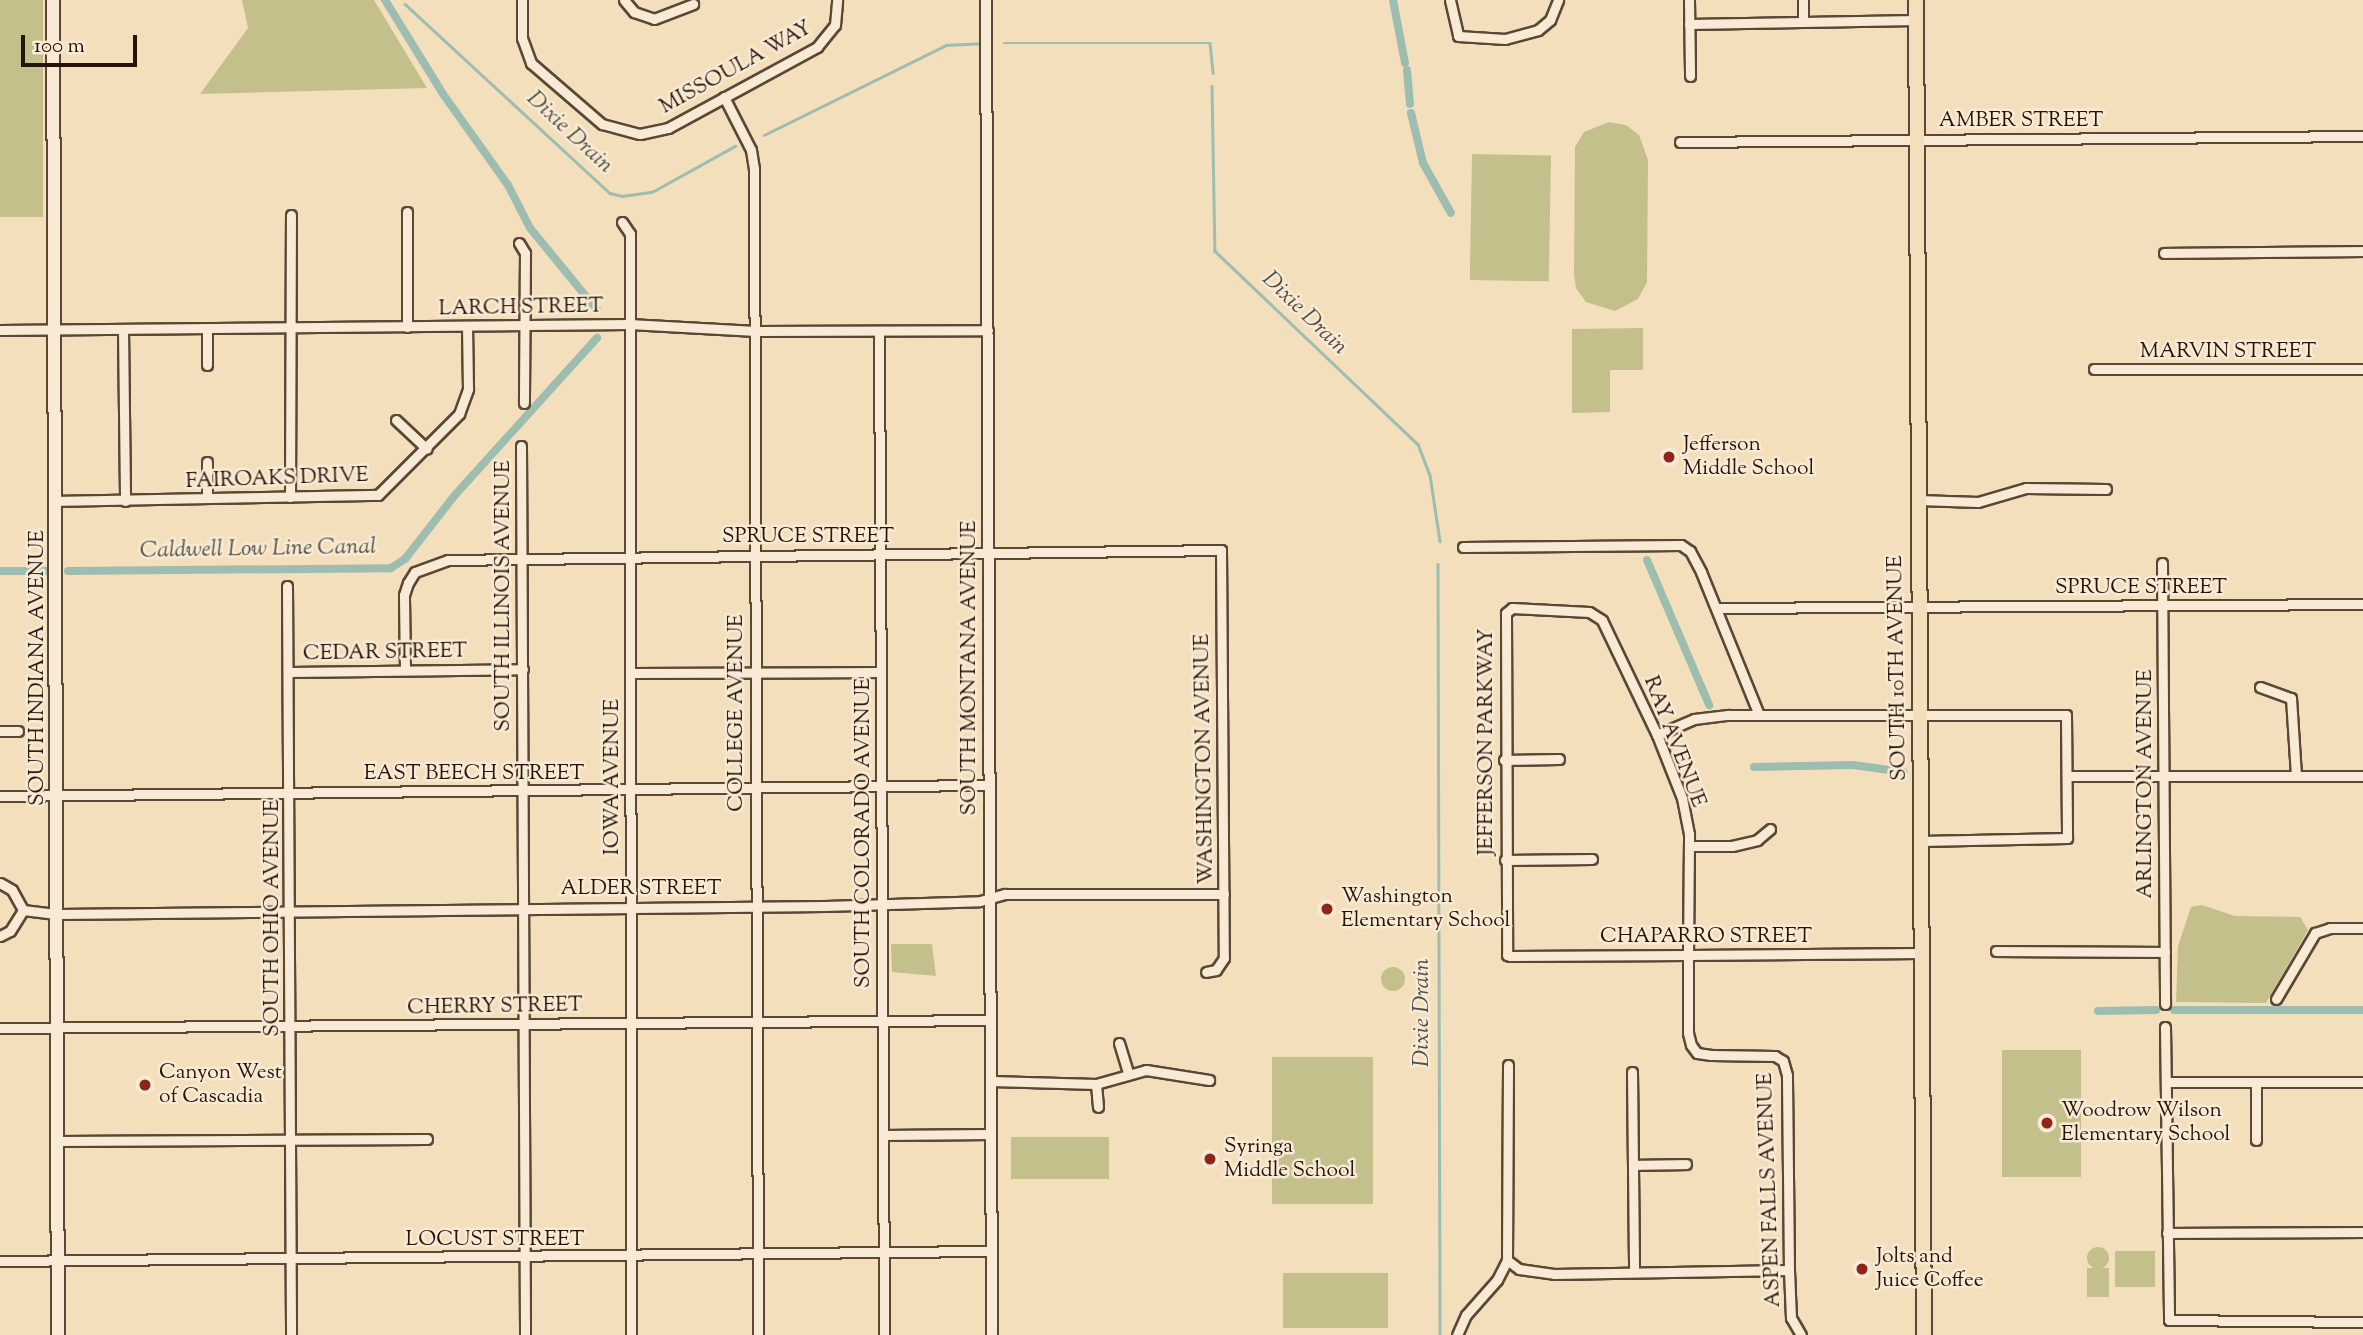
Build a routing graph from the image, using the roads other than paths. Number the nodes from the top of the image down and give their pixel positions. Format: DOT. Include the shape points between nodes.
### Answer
graph roads {
  1 [pos="53,0"];
  2 [pos="522,0"];
  3 [pos="624,0"];
  4 [pos="836,0"];
  5 [pos="986,0"];
  6 [pos="1450,0"];
  7 [pos="1558,0"];
  8 [pos="1689,0"];
  9 [pos="1803,0"];
  10 [pos="1916,0"];
  11 [pos="693,4"];
  12 [pos="1916,20"];
  13 [pos="1804,21"];
  14 [pos="1689,24"];
  15 [pos="1690,76"];
  16 [pos="724,97"];
  17 [pos="2363,136"];
  18 [pos="1917,139"];
  19 [pos="1680,142"];
  20 [pos="407,212"];
  21 [pos="291,215"];
  22 [pos="622,222"];
  23 [pos="519,243"];
  24 [pos="2363,251"];
  25 [pos="2164,253"];
  26 [pos="629,324"];
  27 [pos="467,326"];
  28 [pos="524,326"];
  29 [pos="407,327"];
  30 [pos="290,328"];
  31 [pos="0,330"];
  32 [pos="123,330"];
  33 [pos="207,330"];
  34 [pos="988,330"];
  35 [pos="55,331"];
  36 [pos="756,331"];
  37 [pos="878,331"];
  38 [pos="207,365"];
  39 [pos="2094,369"];
  40 [pos="2363,369"];
  41 [pos="524,403"];
  42 [pos="396,420"];
  43 [pos="521,446"];
  44 [pos="427,449"];
  45 [pos="206,462"];
  46 [pos="2106,489"];
  47 [pos="290,497"];
  48 [pos="207,498"];
  49 [pos="1918,500"];
  50 [pos="57,501"];
  51 [pos="125,501"];
  52 [pos="1463,547"];
  53 [pos="1221,550"];
  54 [pos="880,553"];
  55 [pos="988,553"];
  56 [pos="754,554"];
  57 [pos="630,556"];
  58 [pos="521,559"];
  59 [pos="2162,563"];
  60 [pos="288,586"];
  61 [pos="2363,604"];
  62 [pos="1919,605"];
  63 [pos="2163,606"];
  64 [pos="1716,608"];
  65 [pos="1532,609"];
  66 [pos="523,669"];
  67 [pos="405,670"];
  68 [pos="290,672"];
  69 [pos="754,672"];
  70 [pos="881,672"];
  71 [pos="630,673"];
  72 [pos="2260,687"];
  73 [pos="1759,715"];
  74 [pos="1920,715"];
  75 [pos="0,731"];
  76 [pos="18,731"];
  77 [pos="1657,735"];
  78 [pos="1559,759"];
  79 [pos="1504,760"];
  80 [pos="2067,776"];
  81 [pos="2164,776"];
  82 [pos="2295,776"];
  83 [pos="2363,776"];
  84 [pos="989,785"];
  85 [pos="882,788"];
  86 [pos="755,789"];
  87 [pos="630,790"];
  88 [pos="521,792"];
  89 [pos="290,793"];
  90 [pos="58,795"];
  91 [pos="0,796"];
  92 [pos="1770,829"];
  93 [pos="1921,841"];
  94 [pos="1689,846"];
  95 [pos="1592,859"];
  96 [pos="1505,860"];
  97 [pos="0,883"];
  98 [pos="1224,894"];
  99 [pos="990,898"];
  100 [pos="882,904"];
  101 [pos="756,906"];
  102 [pos="630,907"];
  103 [pos="521,908"];
  104 [pos="23,910"];
  105 [pos="291,911"];
  106 [pos="58,914"];
  107 [pos="2363,928"];
  108 [pos="0,936"];
  109 [pos="1505,941"];
  110 [pos="1996,951"];
  111 [pos="2165,952"];
  112 [pos="1921,953"];
  113 [pos="1688,955"];
  114 [pos="1206,972"];
  115 [pos="2276,999"];
  116 [pos="2165,1004"];
  117 [pos="990,1020"];
  118 [pos="882,1021"];
  119 [pos="758,1022"];
  120 [pos="631,1023"];
  121 [pos="522,1024"];
  122 [pos="56,1027"];
  123 [pos="291,1027"];
  124 [pos="2165,1027"];
  125 [pos="0,1028"];
  126 [pos="1119,1043"];
  127 [pos="1508,1065"];
  128 [pos="1632,1072"];
  129 [pos="1128,1073"];
  130 [pos="1209,1080"];
  131 [pos="990,1081"];
  132 [pos="2166,1082"];
  133 [pos="2256,1082"];
  134 [pos="2363,1082"];
  135 [pos="1096,1084"];
  136 [pos="1098,1107"];
  137 [pos="991,1134"];
  138 [pos="883,1135"];
  139 [pos="291,1139"];
  140 [pos="426,1139"];
  141 [pos="2256,1140"];
  142 [pos="58,1141"];
  143 [pos="1686,1164"];
  144 [pos="1633,1165"];
  145 [pos="2363,1232"];
  146 [pos="2166,1233"];
  147 [pos="991,1251"];
  148 [pos="883,1253"];
  149 [pos="758,1255"];
  150 [pos="631,1257"];
  151 [pos="523,1258"];
  152 [pos="291,1259"];
  153 [pos="1507,1260"];
  154 [pos="0,1261"];
  155 [pos="58,1261"];
  156 [pos="1788,1270"];
  157 [pos="1634,1272"];
  158 [pos="2363,1322"];
  159 [pos="58,1335"];
  160 [pos="291,1335"];
  161 [pos="525,1335"];
  162 [pos="632,1335"];
  163 [pos="758,1335"];
  164 [pos="884,1335"];
  165 [pos="992,1335"];
  166 [pos="1457,1335"];
  167 [pos="1801,1335"];
  168 [pos="1924,1335"];
  1 -- 35 [label="main road, SOUTH INDIANA AVENUE"];
  2 -- 16 [label="street, MISSOULA WAY" via="522,38 531,63 612,130 653,132"];
  3 -- 11 [label="street" via="634,12 654,19"];
  4 -- 16 [label="street, MISSOULA WAY" via="835,25 817,47"];
  5 -- 34 [label="street, SOUTH MONTANA AVENUE"];
  6 -- 7 [label="street" via="1454,31 1468,39 1522,37 1550,20"];
  8 -- 14 [label="street"];
  9 -- 13 [label="street"];
  10 -- 12 [label="main road, SOUTH 10TH AVENUE"];
  12 -- 13 [label="street"];
  12 -- 18 [label="main road, SOUTH 10TH AVENUE"];
  13 -- 14 [label="street"];
  14 -- 15 [label="street"];
  16 -- 36 [label="street, COLLEGE AVENUE" via="751,150 754,169"];
  17 -- 18 [label="street, AMBER STREET"];
  18 -- 19 [label="street, AMBER STREET"];
  18 -- 49 [label="main road, SOUTH 10TH AVENUE"];
  20 -- 29 [label="street"];
  21 -- 30 [label="street"];
  22 -- 26 [label="street, IOWA AVENUE" via="629,234"];
  23 -- 28 [label="street" via="525,253"];
  24 -- 25 [label="street"];
  26 -- 28 [label="street, LARCH STREET"];
  26 -- 36 [label="street, LARCH STREET"];
  26 -- 57 [label="street, IOWA AVENUE"];
  27 -- 28 [label="street, LARCH STREET"];
  27 -- 29 [label="street, LARCH STREET"];
  27 -- 44 [label="street, FAIROAKS DRIVE" via="466,401"];
  28 -- 41 [label="street"];
  29 -- 30 [label="street, LARCH STREET"];
  30 -- 33 [label="street, LARCH STREET"];
  30 -- 47 [label="street"];
  31 -- 35 [label="street, LARCH STREET"];
  32 -- 33 [label="street, LARCH STREET"];
  32 -- 35 [label="street, LARCH STREET"];
  32 -- 51 [label="street"];
  33 -- 38 [label="street"];
  34 -- 37 [label="street, LARCH STREET"];
  34 -- 55 [label="street, SOUTH MONTANA AVENUE"];
  35 -- 50 [label="main road, SOUTH INDIANA AVENUE"];
  36 -- 37 [label="street, LARCH STREET"];
  36 -- 56 [label="street, COLLEGE AVENUE"];
  37 -- 54 [label="street, SOUTH COLORADO AVENUE"];
  39 -- 40 [label="street, MARVIN STREET"];
  42 -- 44 [label="street"];
  43 -- 58 [label="street, SOUTH ILLINOIS AVENUE"];
  44 -- 47 [label="street, FAIROAKS DRIVE" via="378,495"];
  45 -- 48 [label="street"];
  46 -- 49 [label="street" via="2026,488 1978,502"];
  47 -- 48 [label="street, FAIROAKS DRIVE"];
  48 -- 51 [label="street, FAIROAKS DRIVE"];
  49 -- 62 [label="main road, SOUTH 10TH AVENUE"];
  50 -- 51 [label="street, FAIROAKS DRIVE"];
  50 -- 90 [label="main road, SOUTH INDIANA AVENUE"];
  52 -- 64 [label="street" via="1681,545 1690,551"];
  53 -- 55 [label="street, SPRUCE STREET"];
  53 -- 98 [label="street, WASHINGTON AVENUE"];
  54 -- 55 [label="street, SPRUCE STREET"];
  54 -- 56 [label="street, SPRUCE STREET"];
  54 -- 70 [label="street, SOUTH COLORADO AVENUE"];
  55 -- 84 [label="street, SOUTH MONTANA AVENUE"];
  56 -- 57 [label="street, SPRUCE STREET"];
  56 -- 69 [label="street, COLLEGE AVENUE"];
  57 -- 58 [label="street, SPRUCE STREET"];
  57 -- 71 [label="street, IOWA AVENUE"];
  58 -- 66 [label="street, SOUTH ILLINOIS AVENUE"];
  58 -- 67 [label="street, SPRUCE STREET" via="430,564 415,572 407,586"];
  59 -- 63 [label="street, ARLINGTON AVENUE"];
  60 -- 68 [label="street, SOUTH OHIO AVENUE"];
  61 -- 63 [label="street, SPRUCE STREET"];
  62 -- 63 [label="street, SPRUCE STREET"];
  62 -- 64 [label="street, SPRUCE STREET"];
  62 -- 74 [label="main road, SOUTH 10TH AVENUE"];
  63 -- 81 [label="street, ARLINGTON AVENUE"];
  64 -- 73 [label="street"];
  65 -- 77 [label="street, RAY AVENUE" via="1589,612 1602,620"];
  65 -- 79 [label="street, JEFFERSON PARKWAY" via="1512,608 1503,620"];
  66 -- 67 [label="street, CEDAR STREET"];
  66 -- 88 [label="street, SOUTH ILLINOIS AVENUE"];
  67 -- 68 [label="street, CEDAR STREET"];
  68 -- 89 [label="street, SOUTH OHIO AVENUE"];
  69 -- 70 [label="street"];
  69 -- 71 [label="street"];
  69 -- 86 [label="street, COLLEGE AVENUE"];
  70 -- 85 [label="street, SOUTH COLORADO AVENUE"];
  71 -- 87 [label="street, IOWA AVENUE"];
  72 -- 82 [label="street" via="2291,698"];
  73 -- 74 [label="street"];
  73 -- 77 [label="street" via="1694,719"];
  74 -- 80 [label="street" via="2066,715"];
  74 -- 93 [label="main road, SOUTH 10TH AVENUE"];
  75 -- 76 [label="street"];
  77 -- 94 [label="street, RAY AVENUE" via="1682,798"];
  78 -- 79 [label="street"];
  79 -- 96 [label="street, JEFFERSON PARKWAY"];
  80 -- 81 [label="street"];
  80 -- 93 [label="street" via="2067,838"];
  81 -- 82 [label="street"];
  81 -- 111 [label="street, ARLINGTON AVENUE"];
  82 -- 83 [label="street"];
  84 -- 85 [label="street, EAST BEECH STREET"];
  84 -- 99 [label="street, SOUTH MONTANA AVENUE"];
  85 -- 86 [label="street, EAST BEECH STREET"];
  85 -- 100 [label="street, SOUTH COLORADO AVENUE"];
  86 -- 87 [label="street, EAST BEECH STREET"];
  86 -- 101 [label="street, COLLEGE AVENUE"];
  87 -- 88 [label="street, EAST BEECH STREET"];
  87 -- 102 [label="street, IOWA AVENUE"];
  88 -- 89 [label="street, EAST BEECH STREET"];
  88 -- 103 [label="street, SOUTH ILLINOIS AVENUE"];
  89 -- 90 [label="street, EAST BEECH STREET"];
  89 -- 105 [label="street, SOUTH OHIO AVENUE"];
  90 -- 91 [label="street, EAST BEECH STREET"];
  90 -- 106 [label="main road, SOUTH INDIANA AVENUE"];
  92 -- 94 [label="street" via="1757,840 1732,846"];
  93 -- 112 [label="main road, SOUTH 10TH AVENUE"];
  94 -- 113 [label="street, RAY AVENUE"];
  95 -- 96 [label="street"];
  96 -- 109 [label="street, JEFFERSON PARKWAY"];
  97 -- 104 [label="street" via="12,890"];
  98 -- 99 [label="street, ALDER STREET" via="1005,894"];
  98 -- 114 [label="street, WASHINGTON AVENUE" via="1224,958 1220,967"];
  99 -- 100 [label="street, ALDER STREET"];
  99 -- 117 [label="street, SOUTH MONTANA AVENUE"];
  100 -- 101 [label="street, ALDER STREET"];
  100 -- 118 [label="street, SOUTH COLORADO AVENUE"];
  101 -- 102 [label="street, ALDER STREET"];
  101 -- 119 [label="street, COLLEGE AVENUE"];
  102 -- 103 [label="street, ALDER STREET"];
  102 -- 120 [label="street, IOWA AVENUE"];
  103 -- 105 [label="street, ALDER STREET"];
  103 -- 121 [label="street, SOUTH ILLINOIS AVENUE"];
  104 -- 106 [label="street, ALDER STREET"];
  104 -- 108 [label="street" via="10,931"];
  105 -- 106 [label="street, ALDER STREET"];
  105 -- 123 [label="street, SOUTH OHIO AVENUE"];
  106 -- 122 [label="main road, SOUTH INDIANA AVENUE"];
  107 -- 115 [label="street" via="2315,933"];
  109 -- 113 [label="street, CHAPARRO STREET" via="1510,956"];
  110 -- 111 [label="street"];
  111 -- 116 [label="street, ARLINGTON AVENUE"];
  112 -- 113 [label="street, CHAPARRO STREET"];
  112 -- 168 [label="main road, SOUTH 10TH AVENUE"];
  113 -- 156 [label="street, ASPEN FALLS AVENUE" via="1691,1045 1704,1054 1775,1056 1783,1061 1787,1075"];
  117 -- 118 [label="street, CHERRY STREET"];
  117 -- 131 [label="street, SOUTH MONTANA AVENUE"];
  118 -- 119 [label="street, CHERRY STREET"];
  118 -- 138 [label="street, SOUTH COLORADO AVENUE"];
  119 -- 120 [label="street, CHERRY STREET"];
  119 -- 149 [label="street, COLLEGE AVENUE"];
  120 -- 121 [label="street, CHERRY STREET"];
  120 -- 150 [label="street, IOWA AVENUE"];
  121 -- 123 [label="street, CHERRY STREET"];
  121 -- 151 [label="street, SOUTH ILLINOIS AVENUE"];
  122 -- 123 [label="street, CHERRY STREET"];
  122 -- 125 [label="street, CHERRY STREET"];
  122 -- 142 [label="main road, SOUTH INDIANA AVENUE"];
  123 -- 139 [label="street, SOUTH OHIO AVENUE"];
  124 -- 132 [label="street"];
  126 -- 129 [label="street"];
  127 -- 153 [label="street"];
  128 -- 144 [label="street"];
  129 -- 130 [label="street" via="1173,1072"];
  129 -- 135 [label="street"];
  131 -- 135 [label="street"];
  131 -- 137 [label="street, SOUTH MONTANA AVENUE"];
  132 -- 133 [label="street"];
  132 -- 146 [label="street"];
  133 -- 134 [label="street"];
  133 -- 141 [label="street"];
  135 -- 136 [label="street"];
  137 -- 138 [label="street"];
  137 -- 147 [label="street, SOUTH MONTANA AVENUE"];
  138 -- 148 [label="street, SOUTH COLORADO AVENUE"];
  139 -- 140 [label="street"];
  139 -- 142 [label="street"];
  139 -- 152 [label="street, SOUTH OHIO AVENUE"];
  142 -- 155 [label="main road, SOUTH INDIANA AVENUE"];
  143 -- 144 [label="street"];
  144 -- 157 [label="street"];
  145 -- 146 [label="street"];
  146 -- 158 [label="street" via="2169,1320"];
  147 -- 148 [label="street, LOCUST STREET"];
  147 -- 165 [label="street, SOUTH MONTANA AVENUE"];
  148 -- 149 [label="street, LOCUST STREET"];
  148 -- 164 [label="street, SOUTH COLORADO AVENUE"];
  149 -- 150 [label="street, LOCUST STREET"];
  149 -- 163 [label="street, COLLEGE AVENUE"];
  150 -- 151 [label="street, LOCUST STREET"];
  150 -- 162 [label="street, IOWA AVENUE"];
  151 -- 152 [label="street, LOCUST STREET"];
  151 -- 161 [label="street, SOUTH ILLINOIS AVENUE"];
  152 -- 155 [label="street, LOCUST STREET"];
  152 -- 160 [label="street, SOUTH OHIO AVENUE"];
  153 -- 157 [label="street" via="1519,1269 1555,1274"];
  153 -- 166 [label="street" via="1497,1280 1466,1315"];
  154 -- 155 [label="street, LOCUST STREET"];
  155 -- 159 [label="main road, SOUTH INDIANA AVENUE"];
  156 -- 157 [label="street"];
  156 -- 167 [label="street, ASPEN FALLS AVENUE" via="1791,1318"];
}
